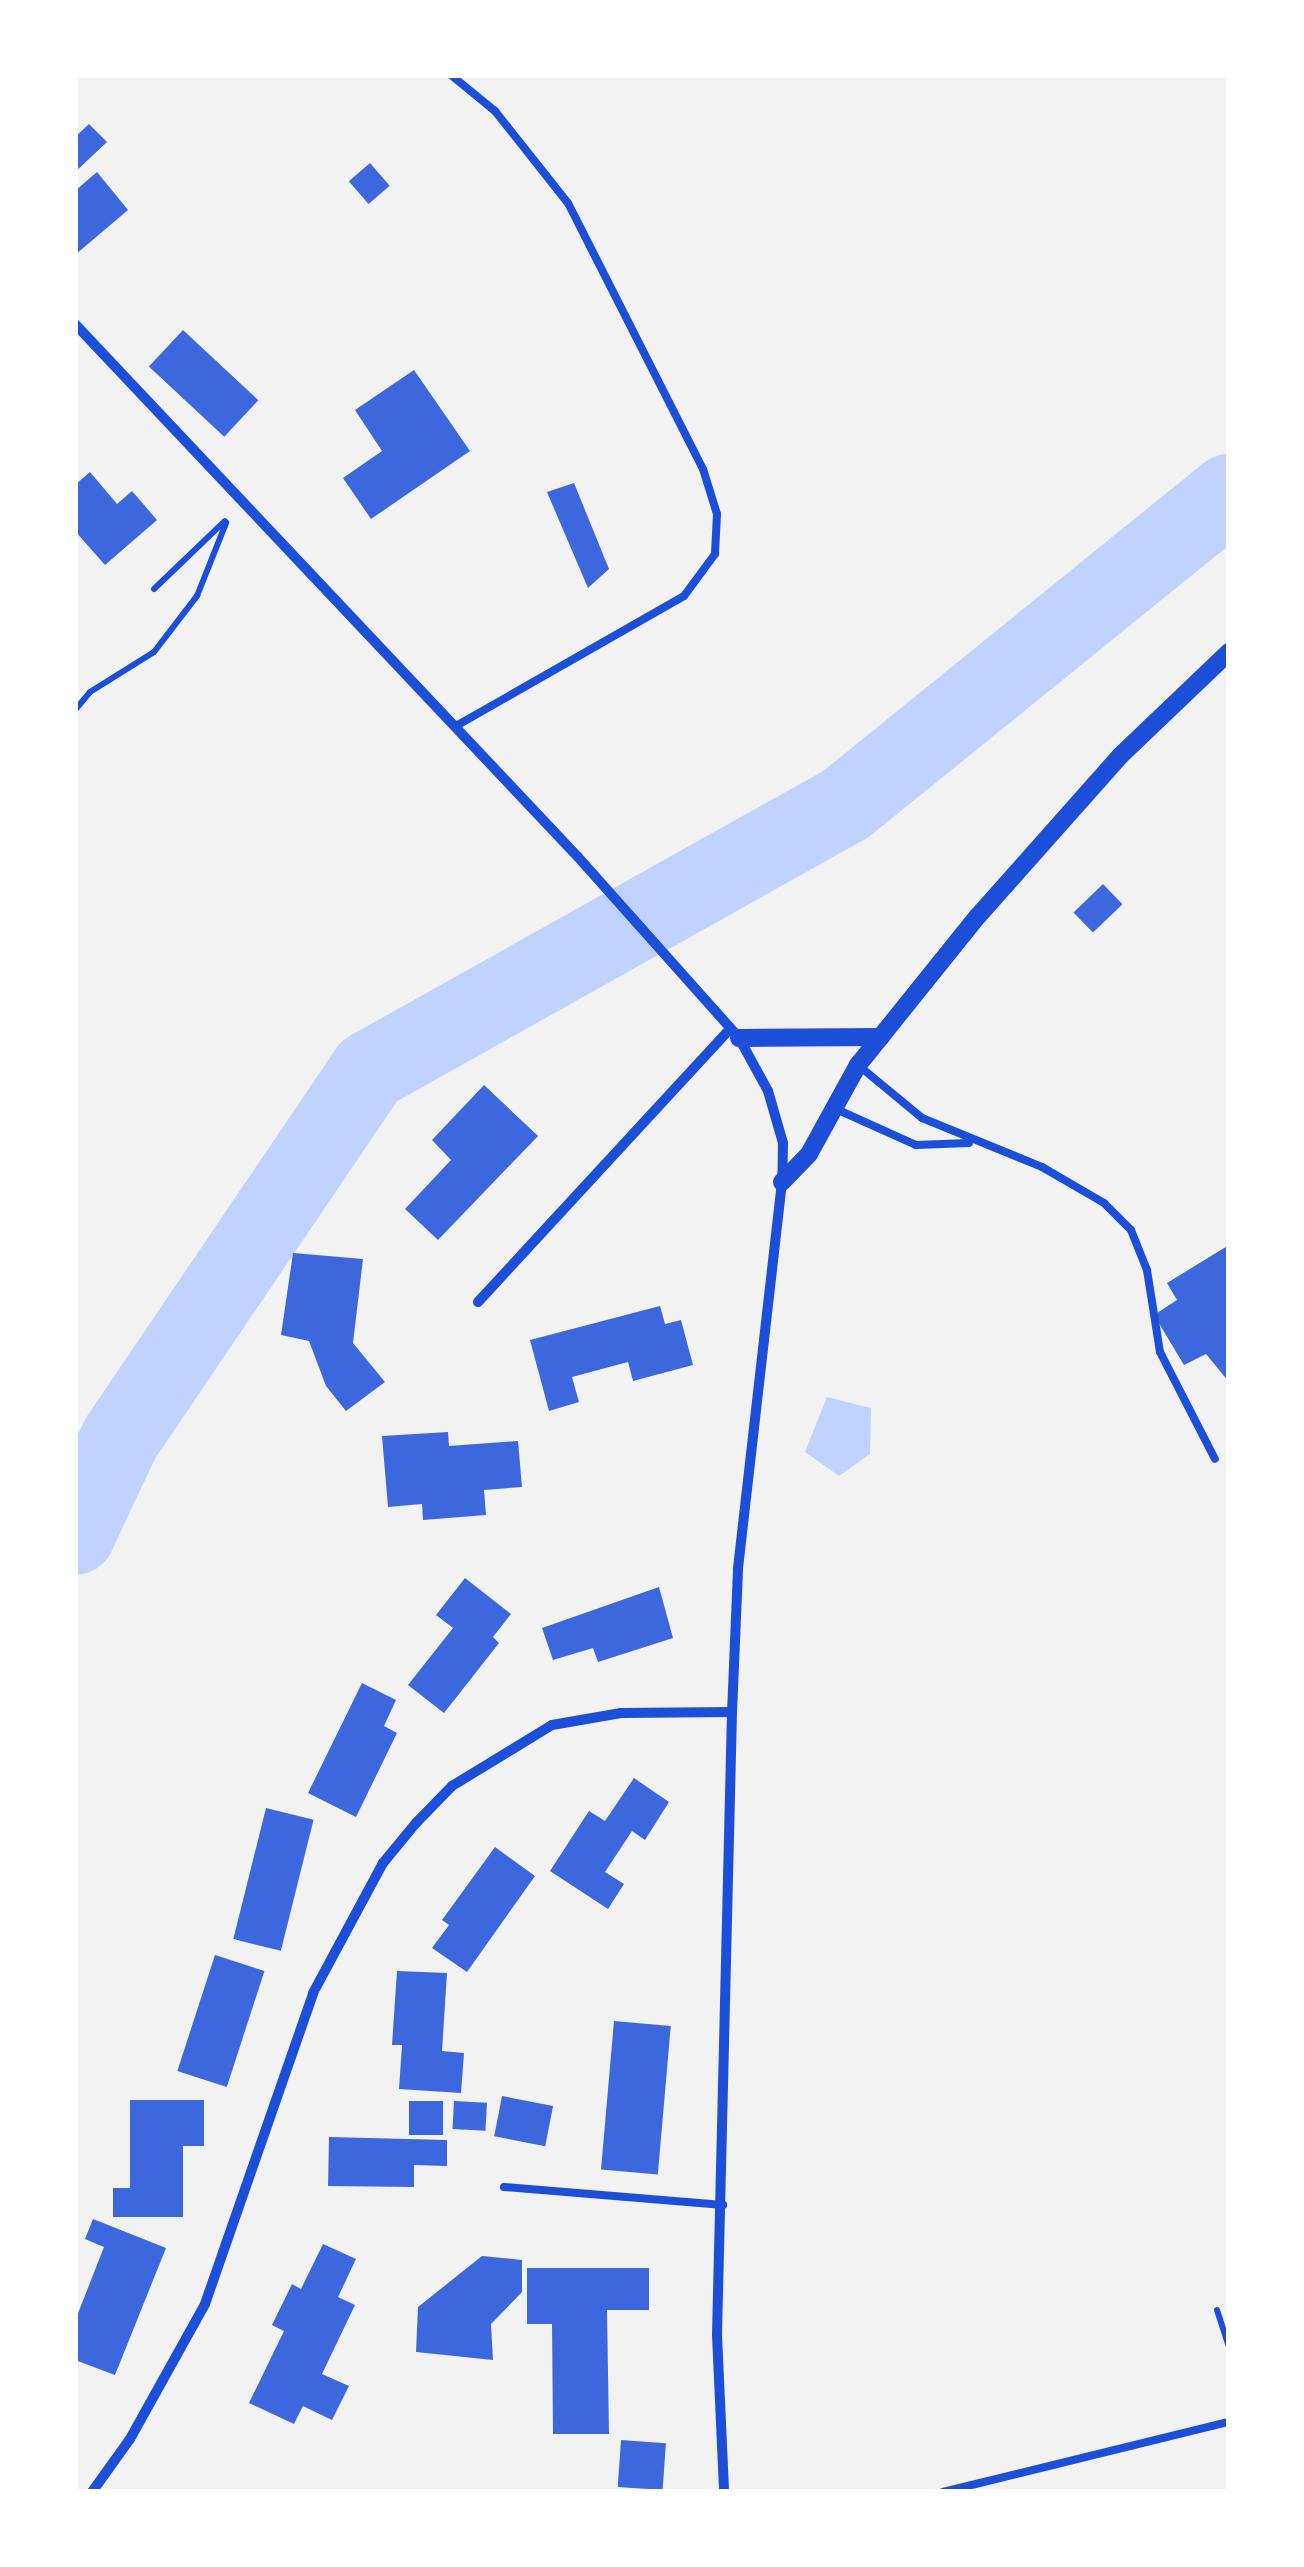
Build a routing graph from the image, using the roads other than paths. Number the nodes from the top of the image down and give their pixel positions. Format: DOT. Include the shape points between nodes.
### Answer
graph roads {
  1 [pos="451,75"];
  2 [pos="75,324"];
  3 [pos="1229,652"];
  4 [pos="456,726"];
  5 [pos="735,1033"];
  6 [pos="882,1038"];
  7 [pos="858,1065"];
  8 [pos="832,1107"];
  9 [pos="974,1142"];
  10 [pos="782,1182"];
  11 [pos="478,1302"];
  12 [pos="1216,1458"];
  13 [pos="732,1712"];
  14 [pos="504,2187"];
  15 [pos="723,2206"];
  16 [pos="1229,2422"];
  17 [pos="92,2492"];
  18 [pos="724,2492"];
  19 [pos="944,2492"];
  1 -- 4 [label="lane" via="495,111 568,204 704,469 718,514 714,554 684,596"];
  2 -- 4 [label="street"];
  3 -- 6 [label="street" via="1050,830"];
  4 -- 5 [label="street"];
  5 -- 6 [label="street"];
  5 -- 10 [label="street" via="768,1091 783,1143"];
  5 -- 11 [label="street"];
  6 -- 7 [label="street"];
  7 -- 8 [label="street"];
  7 -- 9 [label="lane" via="922,1118"];
  8 -- 9 [label="lane" via="916,1145"];
  8 -- 10 [label="street" via="809,1154"];
  9 -- 12 [label="lane" via="1042,1167 1104,1203 1131,1230 1148,1270 1160,1352"];
  10 -- 13 [label="street" via="738,1570"];
  13 -- 15 [label="street"];
  13 -- 17 [label="street" via="622,1714 552,1725 452,1786 416,1823 383,1864 313,1993 205,2304 130,2439"];
  14 -- 15 [label="lane"];
  15 -- 18 [label="street" via="717,2335"];
  16 -- 19 [label="lane"];
}
